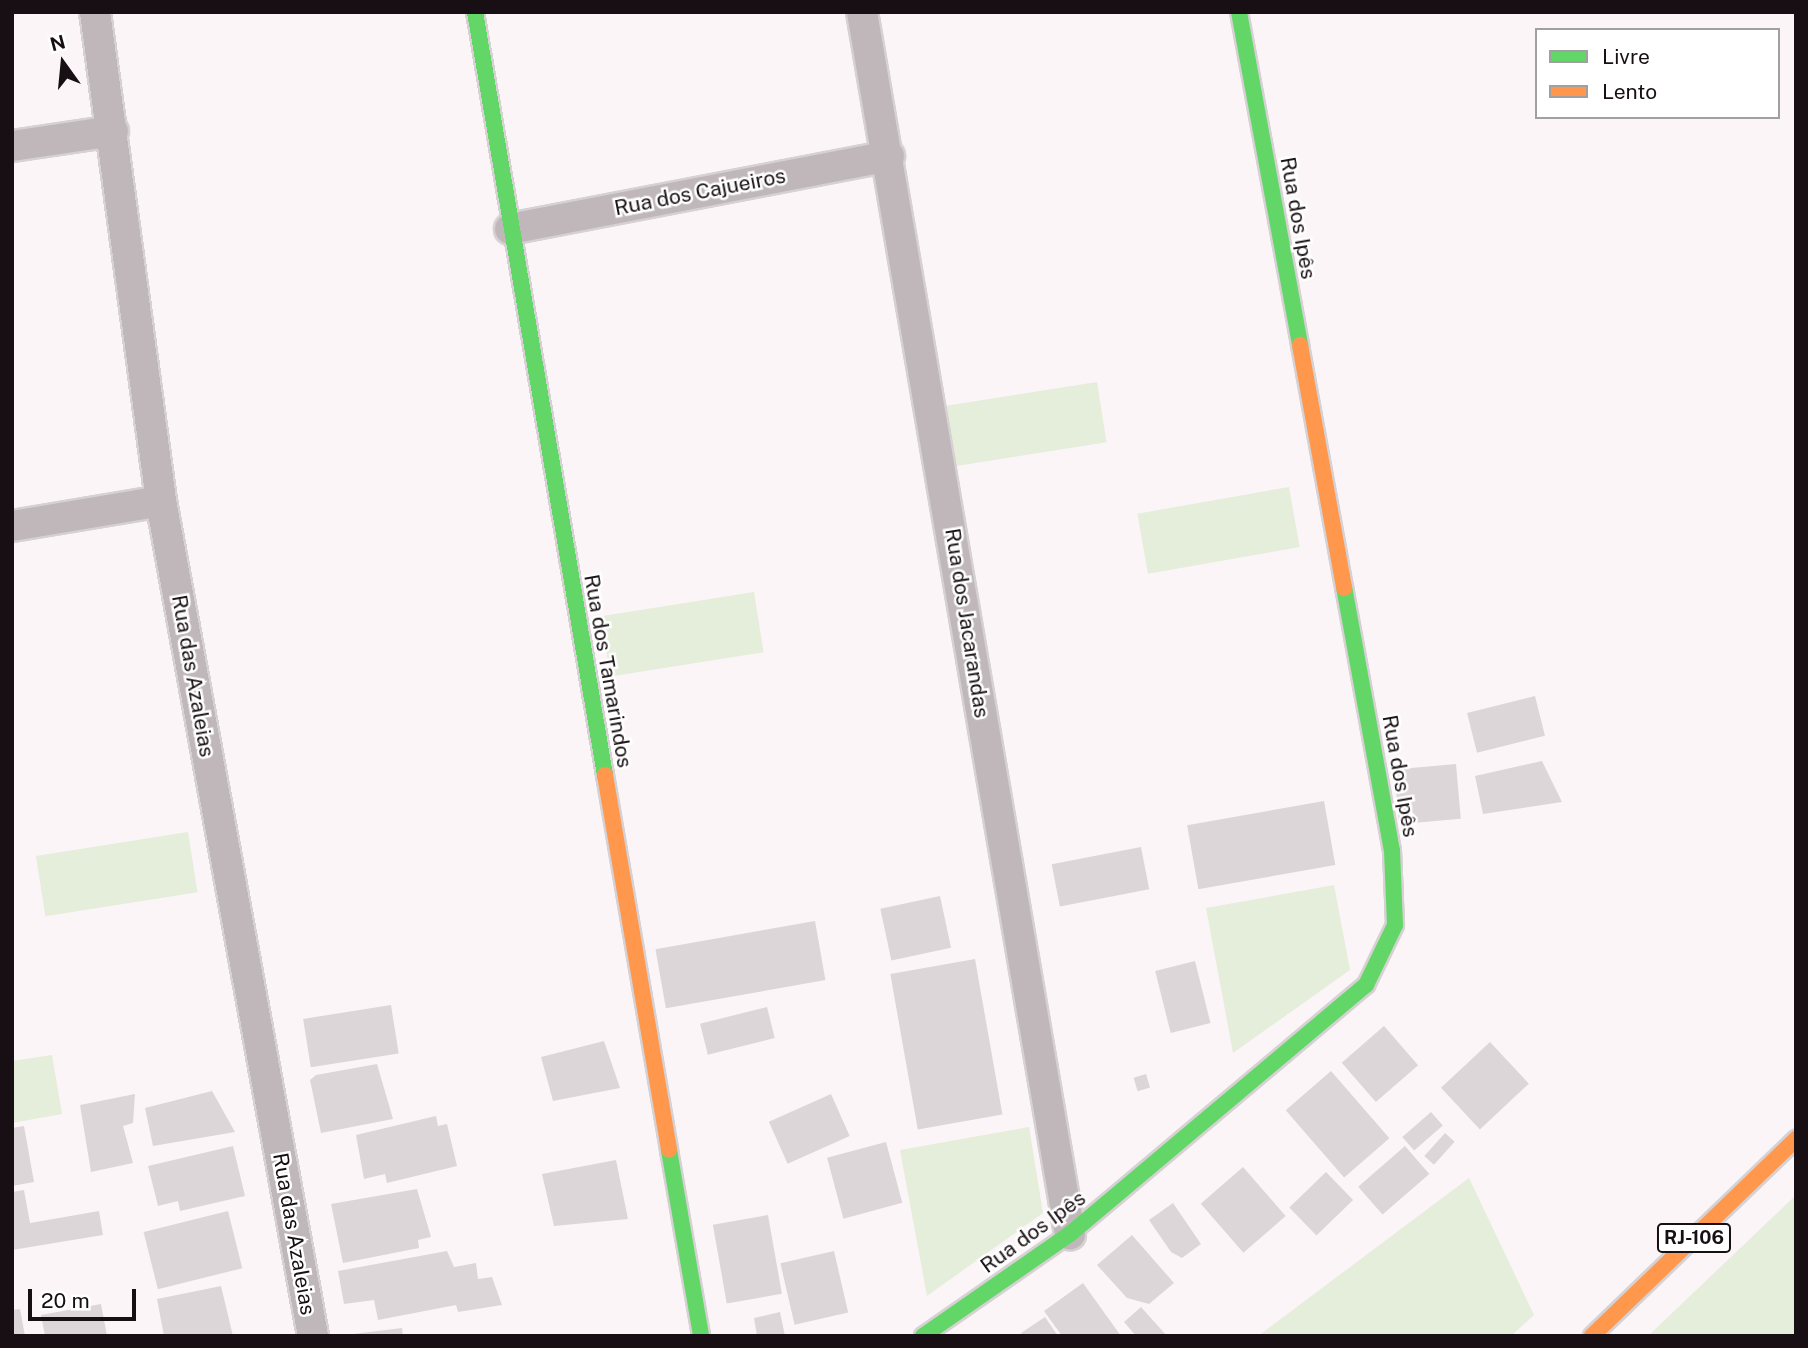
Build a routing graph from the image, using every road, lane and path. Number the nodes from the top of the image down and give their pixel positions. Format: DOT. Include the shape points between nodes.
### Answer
graph roads {
  1 [pos="95,12"];
  2 [pos="475,12"];
  3 [pos="862,12"];
  4 [pos="1239,12"];
  5 [pos="113,131"];
  6 [pos="12,146"];
  7 [pos="889,156"];
  8 [pos="510,229"];
  9 [pos="161,501"];
  10 [pos="12,526"];
  11 [pos="1796,1139"];
  12 [pos="1070,1234"];
  13 [pos="313,1336"];
  14 [pos="701,1336"];
  15 [pos="923,1336"];
  16 [pos="1592,1336"];
  1 -- 5 [label="street, Rua das Azaleias"];
  2 -- 8 [label="main road, Rua dos Tamarindos"];
  3 -- 7 [label="street, Rua dos Jacarandas"];
  4 -- 12 [label="main road, Rua dos Ipês" via="1392,851 1395,925 1366,985 1342,1009"];
  5 -- 6 [label="street"];
  5 -- 9 [label="street, Rua das Azaleias"];
  7 -- 8 [label="street, Rua dos Cajueiros"];
  7 -- 12 [label="street, Rua dos Jacarandas"];
  8 -- 14 [label="main road, Rua dos Tamarindos"];
  9 -- 10 [label="street"];
  9 -- 13 [label="street, Rua das Azaleias"];
  11 -- 16 [label="main road, RJ-106"];
  12 -- 15 [label="main road, Rua dos Ipês"];
}
